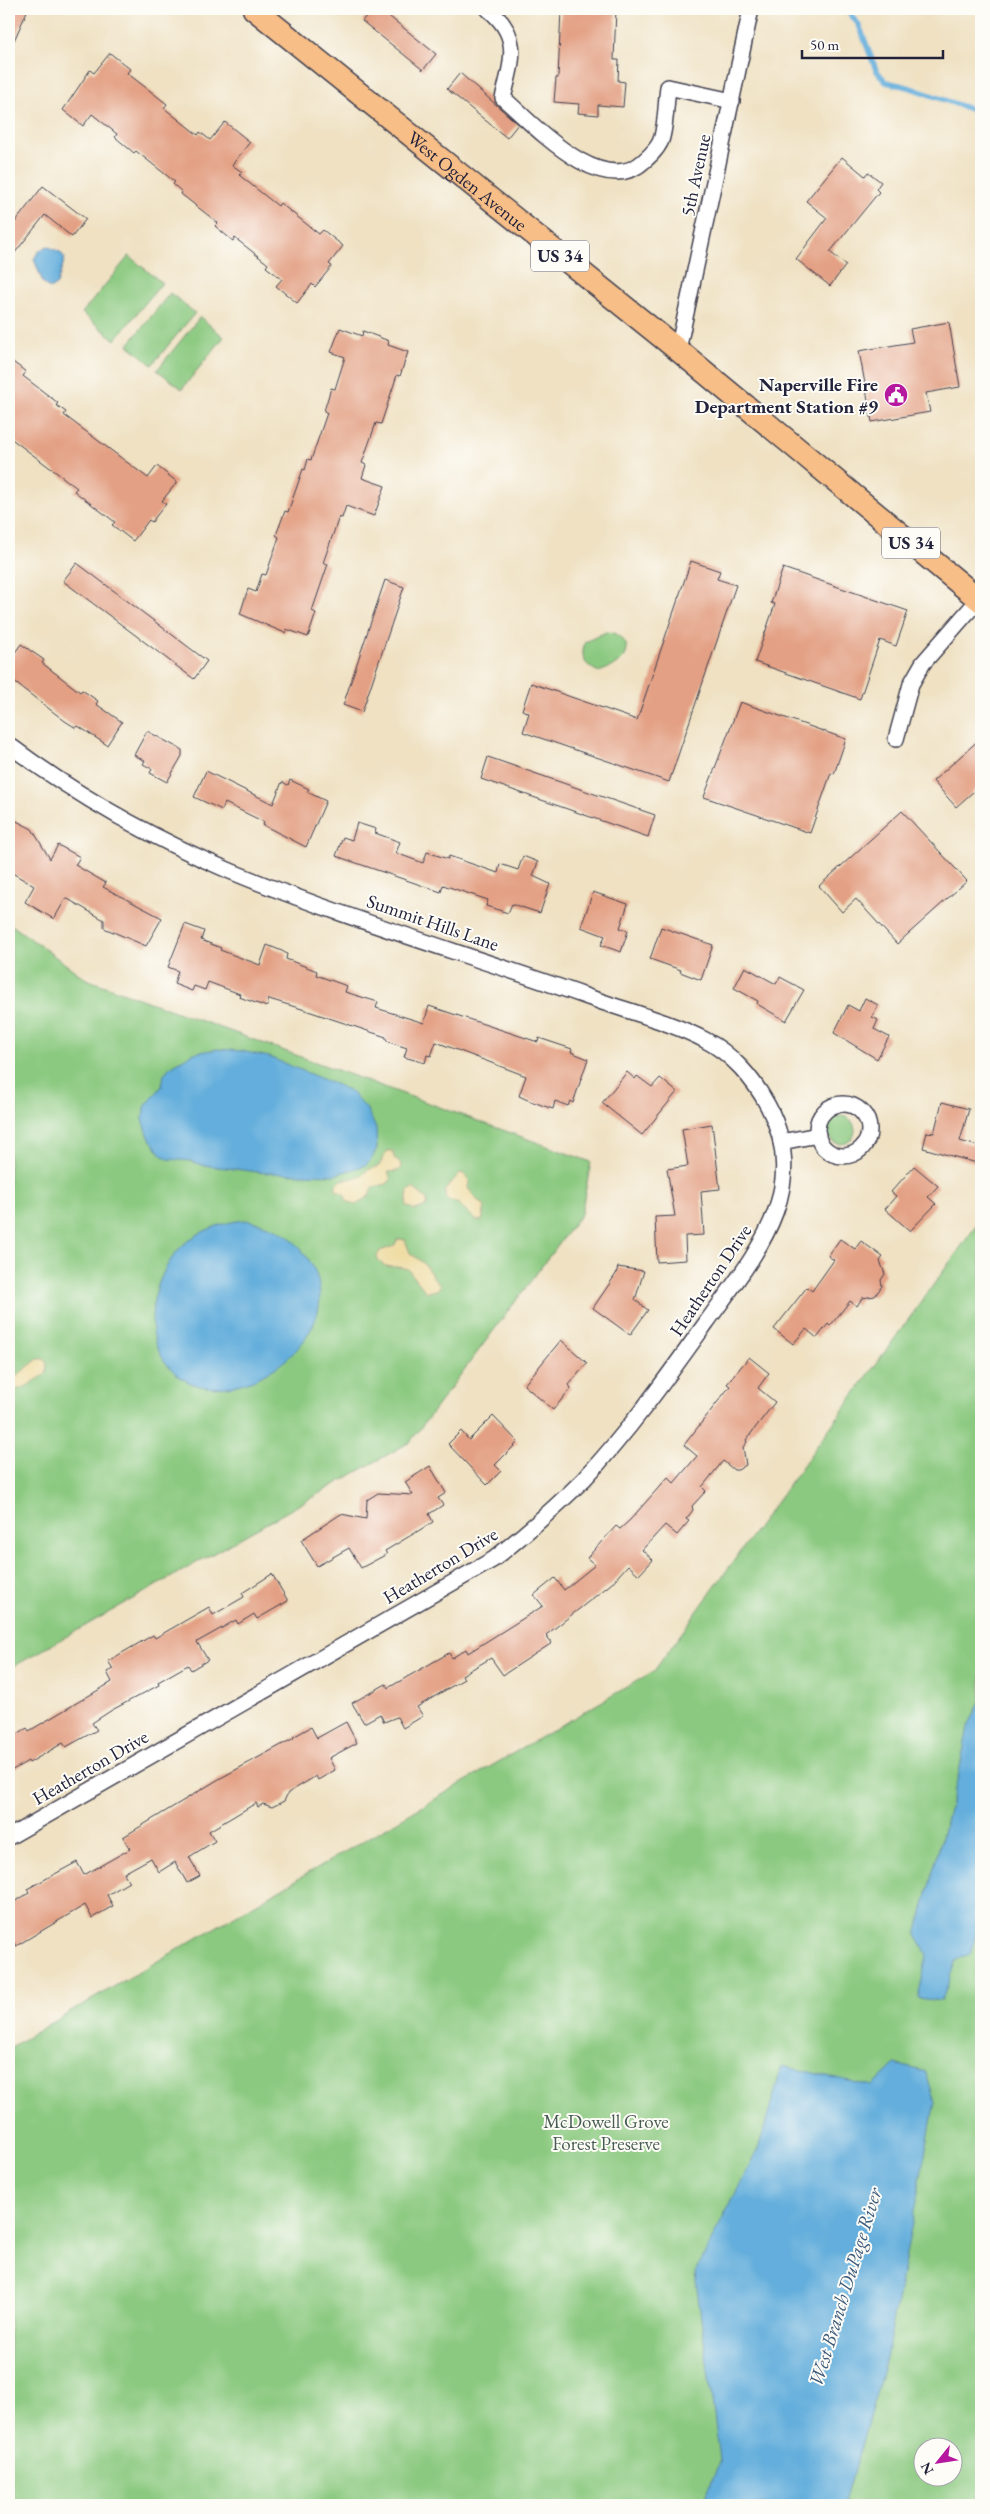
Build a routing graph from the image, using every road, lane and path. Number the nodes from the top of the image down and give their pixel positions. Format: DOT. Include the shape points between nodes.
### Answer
graph roads {
  1 [pos="254,9"];
  2 [pos="488,9"];
  3 [pos="751,9"];
  4 [pos="732,101"];
  5 [pos="678,350"];
  6 [pos="980,600"];
  7 [pos="896,739"];
  8 [pos="9,745"];
  9 [pos="818,1135"];
  10 [pos="781,1142"];
  11 [pos="9,1837"];
  1 -- 5 [label="main road, West Ogden Avenue / US 34"];
  2 -- 4 [label="street" via="506,27 512,41 503,98 587,166 608,173 626,172 653,153 662,139 668,87"];
  3 -- 4 [label="street, 5th Avenue"];
  4 -- 5 [label="street, 5th Avenue"];
  5 -- 6 [label="main road, West Ogden Avenue / US 34"];
  6 -- 7 [label="street" via="923,663 911,684"];
  8 -- 10 [label="street, Summit Hills Lane" via="70,787 135,825 230,871 705,1040 736,1063 759,1091"];
  9 -- 10 [label="street"];
  10 -- 11 [label="street, Heatherton Drive" via="782,1185 777,1210 762,1244 659,1389 586,1476 541,1520 494,1560"];
}
